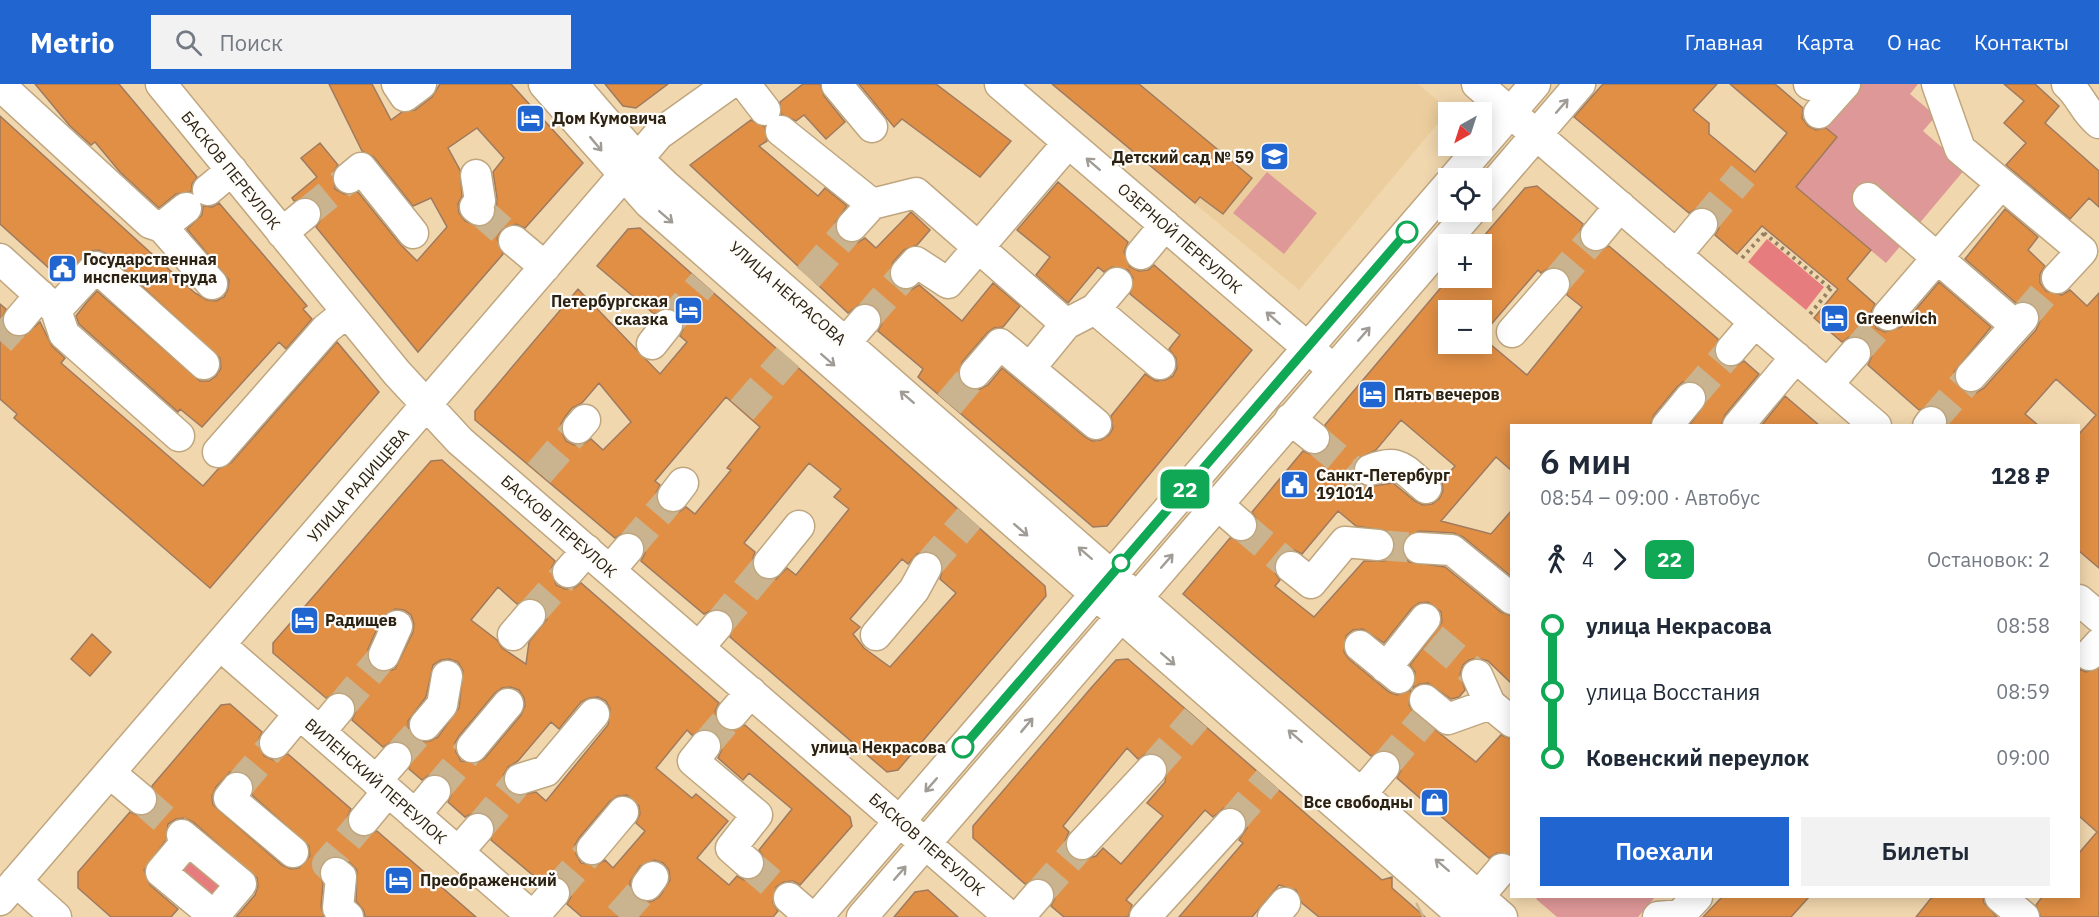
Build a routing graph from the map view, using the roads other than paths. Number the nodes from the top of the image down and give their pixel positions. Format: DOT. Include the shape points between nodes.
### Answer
graph roads {
  1 [pos="397,84"];
  2 [pos="421,84"];
  3 [pos="544,84"];
  4 [pos="573,84"];
  5 [pos="729,84"];
  6 [pos="745,84"];
  7 [pos="1000,84"];
  8 [pos="1478,84"];
  9 [pos="1535,84"];
  10 [pos="1580,84"];
  11 [pos="1845,84"];
  12 [pos="1937,84"];
  13 [pos="164,85"];
  14 [pos="837,85"];
  15 [pos="2071,85"];
  16 [pos="0,86"];
  17 [pos="1813,94"];
  18 [pos="1511,113"];
  19 [pos="2099,123"];
  20 [pos="872,127"];
  21 [pos="1536,135"];
  22 [pos="1068,142"];
  23 [pos="631,168"];
  24 [pos="1463,168"];
  25 [pos="232,170"];
  26 [pos="476,175"];
  27 [pos="349,178"];
  28 [pos="2001,184"];
  29 [pos="1492,186"];
  30 [pos="1438,197"];
  31 [pos="1868,198"];
  32 [pos="872,204"];
  33 [pos="1620,206"];
  34 [pos="479,210"];
  35 [pos="305,214"];
  36 [pos="1461,222"];
  37 [pos="1702,224"];
  38 [pos="1165,225"];
  39 [pos="852,226"];
  40 [pos="162,227"];
  41 [pos="413,232"];
  42 [pos="282,233"];
  43 [pos="1596,235"];
  44 [pos="514,241"];
  45 [pos="2090,246"];
  46 [pos="978,247"];
  47 [pos="1141,254"];
  48 [pos="1676,255"];
  49 [pos="1938,258"];
  50 [pos="0,259"];
  51 [pos="545,267"];
  52 [pos="906,273"];
  53 [pos="2058,278"];
  54 [pos="1117,283"];
  55 [pos="212,284"];
  56 [pos="1554,284"];
  57 [pos="48,303"];
  58 [pos="1095,309"];
  59 [pos="347,312"];
  60 [pos="1887,315"];
  61 [pos="19,320"];
  62 [pos="865,320"];
  63 [pos="1755,322"];
  64 [pos="1066,324"];
  65 [pos="1512,333"];
  66 [pos="845,343"];
  67 [pos="1308,347"];
  68 [pos="1731,350"];
  69 [pos="1854,353"];
  70 [pos="1796,357"];
  71 [pos="204,364"];
  72 [pos="1160,364"];
  73 [pos="1030,368"];
  74 [pos="1334,369"];
  75 [pos="975,373"];
  76 [pos="1971,376"];
  77 [pos="1828,384"];
  78 [pos="1690,398"];
  79 [pos="426,405"];
  80 [pos="1290,419"];
  81 [pos="1096,424"];
  82 [pos="1669,424"];
  83 [pos="1740,424"];
  84 [pos="1874,424"];
  85 [pos="179,436"];
  86 [pos="1314,438"];
  87 [pos="218,452"];
  88 [pos="1370,470"];
  89 [pos="1426,488"];
  90 [pos="1217,504"];
  91 [pos="1241,525"];
  92 [pos="799,526"];
  93 [pos="1378,545"];
  94 [pos="1419,548"];
  95 [pos="768,563"];
  96 [pos="1291,567"];
  97 [pos="926,568"];
  98 [pos="1102,585"];
  99 [pos="1510,597"];
  100 [pos="2080,601"];
  101 [pos="1127,607"];
  102 [pos="2099,617"];
  103 [pos="397,626"];
  104 [pos="1426,628"];
  105 [pos="876,636"];
  106 [pos="220,645"];
  107 [pos="1360,646"];
  108 [pos="384,655"];
  109 [pos="1478,675"];
  110 [pos="447,676"];
  111 [pos="751,692"];
  112 [pos="508,704"];
  113 [pos="1430,706"];
  114 [pos="339,709"];
  115 [pos="1501,713"];
  116 [pos="594,714"];
  117 [pos="732,714"];
  118 [pos="310,723"];
  119 [pos="425,725"];
  120 [pos="275,743"];
  121 [pos="705,746"];
  122 [pos="472,747"];
  123 [pos="396,758"];
  124 [pos="1384,767"];
  125 [pos="1151,770"];
  126 [pos="110,773"];
  127 [pos="520,779"];
  128 [pos="382,786"];
  129 [pos="237,788"];
  130 [pos="435,791"];
  131 [pos="1361,794"];
  132 [pos="141,800"];
  133 [pos="624,812"];
  134 [pos="415,815"];
  135 [pos="364,820"];
  136 [pos="900,820"];
  137 [pos="1230,824"];
  138 [pos="478,829"];
  139 [pos="926,843"];
  140 [pos="1082,844"];
  141 [pos="592,849"];
  142 [pos="293,852"];
  143 [pos="458,852"];
  144 [pos="748,863"];
  145 [pos="1502,869"];
  146 [pos="336,873"];
  147 [pos="8,891"];
  148 [pos="554,893"];
  149 [pos="1038,895"];
  150 [pos="1696,898"];
  151 [pos="2001,898"];
  152 [pos="1432,906"];
  153 [pos="1471,907"];
  154 [pos="56,917"];
  155 [pos="348,917"];
  156 [pos="533,917"];
  157 [pos="817,917"];
  158 [pos="862,917"];
  159 [pos="1010,917"];
  160 [pos="1019,917"];
  161 [pos="1145,917"];
  162 [pos="1502,917"];
  163 [pos="1658,917"];
  164 [pos="2024,917"];
  1 -- 2 [label="street" via="405,96"];
  3 -- 23 [label="street, УЛИЦА НЕКРАСОВА, one-way"];
  4 -- 23 [label="street, УЛИЦА НЕКРАСОВА"];
  5 -- 23 [label="street, УЛИЦА РАДИЩЕВА" via="659,135"];
  6 -- 32 [label="street" via="773,120"];
  7 -- 22 [label="street, ОЗЕРНОЙ ПЕРЕУЛОК"];
  8 -- 18 [label="street"];
  9 -- 18 [label="street"];
  21 -- 10 [label="street, one-way"];
  11 -- 17 [label="street"];
  12 -- 28 [label="street" via="1960,149"];
  13 -- 25 [label="street, БАСКОВ ПЕРЕУЛОК"];
  14 -- 20 [label="street"];
  15 -- 19 [label="street" via="2085,111"];
  16 -- 40 [label="street" via="150,223"];
  18 -- 21 [label="street"];
  18 -- 24 [label="street"];
  21 -- 29 [label="street"];
  21 -- 33 [label="street"];
  38 -- 22 [label="street, ОЗЕРНОЙ ПЕРЕУЛОК, one-way"];
  22 -- 46 [label="street"];
  23 -- 51 [label="street, УЛИЦА РАДИЩЕВА"];
  23 -- 66 [label="street, УЛИЦА НЕКРАСОВА" via="800,286"];
  23 -- 98 [label="street, УЛИЦА НЕКРАСОВА, one-way" via="711,273 795,348 977,508"];
  25 -- 40 [label="street"];
  25 -- 42 [label="street, БАСКОВ ПЕРЕУЛОК"];
  26 -- 34 [label="street" via="480,201 475,207"];
  27 -- 41 [label="street" via="361,168"];
  28 -- 45 [label="street"];
  28 -- 49 [label="street"];
  30 -- 67 [label="street"];
  31 -- 49 [label="street"];
  32 -- 39 [label="street"];
  32 -- 46 [label="street" via="916,193"];
  33 -- 43 [label="street"];
  33 -- 48 [label="street"];
  35 -- 42 [label="street"];
  74 -- 36 [label="street, one-way"];
  37 -- 48 [label="street"];
  38 -- 47 [label="street"];
  67 -- 38 [label="street, ОЗЕРНОЙ ПЕРЕУЛОК, one-way"];
  40 -- 55 [label="street"];
  42 -- 59 [label="street, БАСКОВ ПЕРЕУЛОК"];
  44 -- 51 [label="street"];
  45 -- 53 [label="street"];
  46 -- 52 [label="street" via="948,282 916,262"];
  46 -- 64 [label="street"];
  48 -- 63 [label="street"];
  49 -- 60 [label="street"];
  49 -- 76 [label="street" via="2019,322"];
  50 -- 57 [label="street"];
  51 -- 79 [label="street, УЛИЦА РАДИЩЕВА"];
  54 -- 58 [label="street"];
  56 -- 65 [label="street"];
  57 -- 61 [label="street"];
  57 -- 71 [label="street" via="96,267"];
  57 -- 85 [label="street" via="64,334"];
  58 -- 64 [label="street"];
  58 -- 72 [label="street"];
  59 -- 79 [label="street, БАСКОВ ПЕРЕУЛОК"];
  59 -- 87 [label="street" via="326,330"];
  62 -- 66 [label="street"];
  63 -- 68 [label="street"];
  63 -- 70 [label="street"];
  64 -- 73 [label="street"];
  98 -- 66 [label="street, УЛИЦА НЕКРАСОВА, one-way" via="942,413"];
  67 -- 74 [label="street, ОЗЕРНОЙ ПЕРЕУЛОК"];
  67 -- 98 [label="street"];
  69 -- 77 [label="street"];
  70 -- 77 [label="street"];
  70 -- 83 [label="street"];
  73 -- 75 [label="street" via="1000,344"];
  73 -- 81 [label="street"];
  74 -- 80 [label="street"];
  77 -- 84 [label="street"];
  78 -- 82 [label="street"];
  79 -- 106 [label="street, УЛИЦА РАДИЩЕВА"];
  79 -- 111 [label="street, БАСКОВ ПЕРЕУЛОК" via="460,441 530,483 578,561 619,560 708,636"];
  80 -- 86 [label="street"];
  80 -- 90 [label="street"];
  88 -- 89 [label="street" via="1388,463 1400,466"];
  90 -- 91 [label="street"];
  101 -- 90 [label="street, one-way"];
  92 -- 95 [label="street"];
  93 -- 96 [label="street" via="1345,542 1311,583"];
  94 -- 99 [label="street" via="1452,550"];
  97 -- 105 [label="street" via="914,590"];
  98 -- 101 [label="street, УЛИЦА НЕКРАСОВА"];
  98 -- 136 [label="street, one-way"];
  100 -- 102 [label="street"];
  131 -- 101 [label="street, УЛИЦА НЕКРАСОВА, one-way"];
  139 -- 101 [label="street, one-way"];
  101 -- 152 [label="street, УЛИЦА НЕКРАСОВА, one-way" via="1205,708"];
  103 -- 108 [label="street"];
  104 -- 107 [label="street" via="1392,673"];
  106 -- 118 [label="street, ВИЛЕНСКИЙ ПЕРЕУЛОК"];
  106 -- 126 [label="street, УЛИЦА РАДИЩЕВА"];
  109 -- 115 [label="street"];
  110 -- 119 [label="street" via="442,705"];
  111 -- 117 [label="street"];
  111 -- 136 [label="street, БАСКОВ ПЕРЕУЛОК"];
  112 -- 122 [label="street"];
  113 -- 115 [label="street" via="1448,719"];
  114 -- 118 [label="street"];
  116 -- 127 [label="street" via="546,771"];
  118 -- 120 [label="street"];
  118 -- 128 [label="street, ВИЛЕНСКИЙ ПЕРЕУЛОК"];
  121 -- 144 [label="street" via="693,761 758,815 731,848"];
  123 -- 128 [label="street"];
  124 -- 131 [label="street"];
  125 -- 140 [label="street"];
  126 -- 132 [label="street"];
  126 -- 147 [label="street, УЛИЦА РАДИЩЕВА"];
  128 -- 134 [label="street, ВИЛЕНСКИЙ ПЕРЕУЛОК"];
  128 -- 135 [label="street"];
  129 -- 142 [label="street" via="229,798"];
  130 -- 134 [label="street"];
  153 -- 131 [label="street, УЛИЦА НЕКРАСОВА, one-way"];
  133 -- 141 [label="street"];
  134 -- 143 [label="street, ВИЛЕНСКИЙ ПЕРЕУЛОК"];
  136 -- 139 [label="street, БАСКОВ ПЕРЕУЛОК"];
  136 -- 157 [label="street"];
  137 -- 161 [label="street"];
  138 -- 143 [label="street"];
  158 -- 139 [label="street, one-way"];
  139 -- 159 [label="street, БАСКОВ ПЕРЕУЛОК"];
  143 -- 156 [label="street, ВИЛЕНСКИЙ ПЕРЕУЛОК"];
  145 -- 153 [label="street"];
  146 -- 155 [label="street" via="341,877 338,908"];
  147 -- 154 [label="street"];
  148 -- 156 [label="street"];
  149 -- 160 [label="street"];
  150 -- 163 [label="street" via="1680,915"];
  151 -- 164 [label="street"];
  152 -- 153 [label="street, УЛИЦА НЕКРАСОВА"];
  153 -- 162 [label="street, УЛИЦА НЕКРАСОВА"];
}
